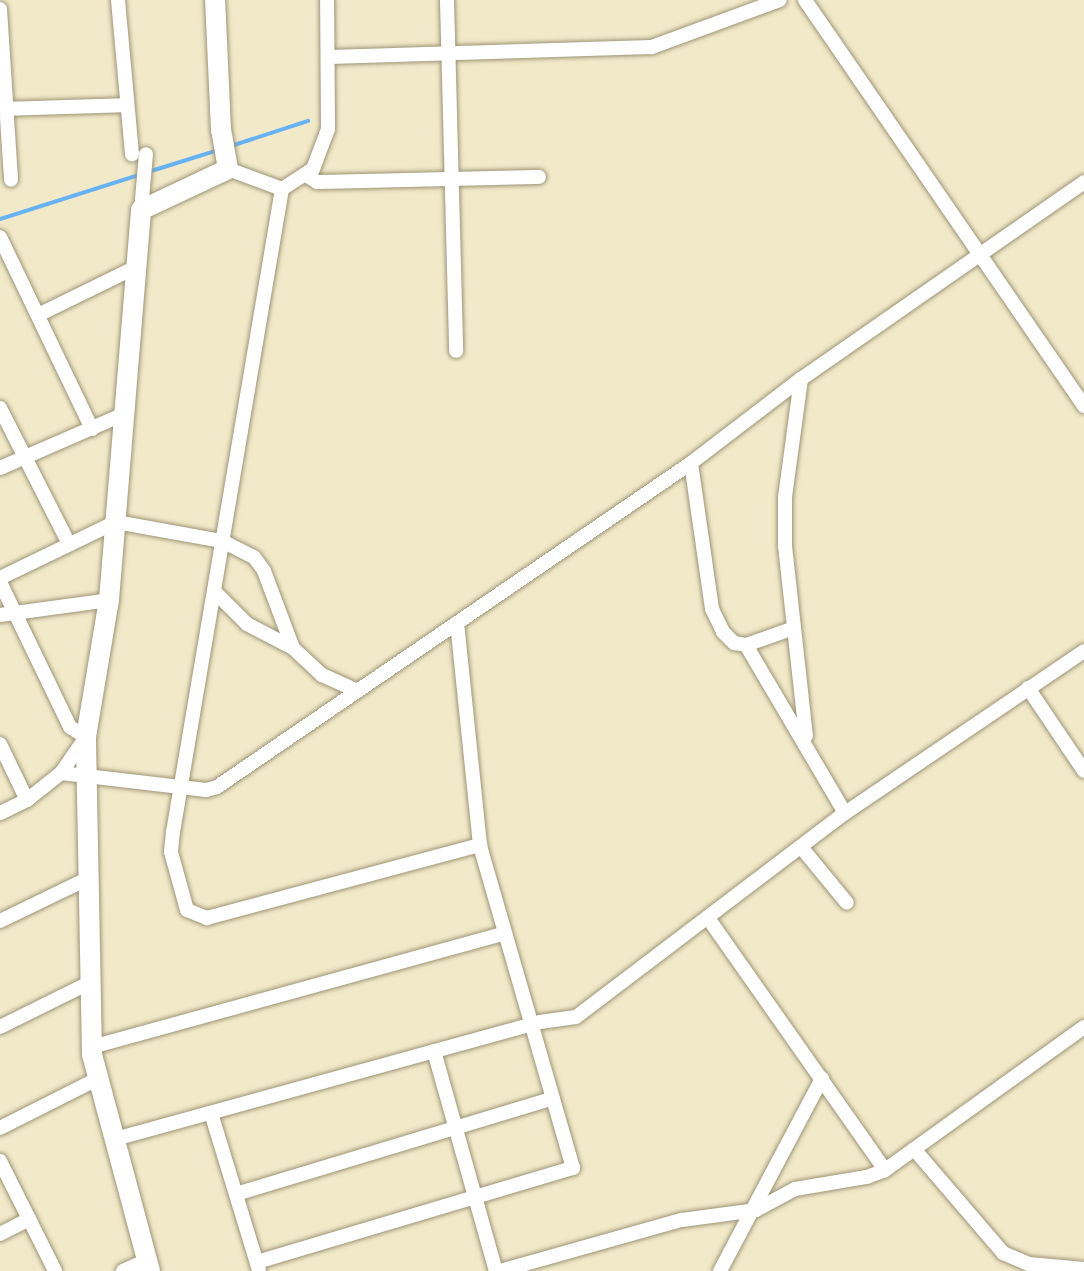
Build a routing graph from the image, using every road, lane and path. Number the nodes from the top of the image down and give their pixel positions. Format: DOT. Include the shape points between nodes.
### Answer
graph roads {
  1 [pos="118,0"];
  2 [pos="215,0"];
  3 [pos="327,0"];
  4 [pos="447,0"];
  5 [pos="780,0"];
  6 [pos="805,0"];
  7 [pos="0,9"];
  8 [pos="330,57"];
  9 [pos="447,57"];
  10 [pos="124,105"];
  11 [pos="2,109"];
  12 [pos="228,169"];
  13 [pos="306,174"];
  14 [pos="538,177"];
  15 [pos="11,180"];
  16 [pos="451,181"];
  17 [pos="1084,182"];
  18 [pos="282,189"];
  19 [pos="141,210"];
  20 [pos="0,237"];
  21 [pos="982,256"];
  22 [pos="134,268"];
  23 [pos="38,315"];
  24 [pos="456,351"];
  25 [pos="801,379"];
  26 [pos="1084,406"];
  27 [pos="0,408"];
  28 [pos="124,414"];
  29 [pos="92,429"];
  30 [pos="25,458"];
  31 [pos="691,464"];
  32 [pos="0,468"];
  33 [pos="116,522"];
  34 [pos="222,541"];
  35 [pos="68,544"];
  36 [pos="0,580"];
  37 [pos="214,591"];
  38 [pos="108,600"];
  39 [pos="8,614"];
  40 [pos="457,623"];
  41 [pos="794,628"];
  42 [pos="746,645"];
  43 [pos="293,648"];
  44 [pos="1084,651"];
  45 [pos="1028,688"];
  46 [pos="358,691"];
  47 [pos="86,737"];
  48 [pos="0,744"];
  49 [pos="806,744"];
  50 [pos="1084,771"];
  51 [pos="87,772"];
  52 [pos="61,773"];
  53 [pos="181,786"];
  54 [pos="28,800"];
  55 [pos="844,812"];
  56 [pos="0,813"];
  57 [pos="480,845"];
  58 [pos="800,846"];
  59 [pos="89,878"];
  60 [pos="848,903"];
  61 [pos="708,918"];
  62 [pos="0,921"];
  63 [pos="505,933"];
  64 [pos="91,982"];
  65 [pos="532,1024"];
  66 [pos="1084,1027"];
  67 [pos="0,1028"];
  68 [pos="92,1047"];
  69 [pos="434,1051"];
  70 [pos="99,1078"];
  71 [pos="822,1078"];
  72 [pos="553,1098"];
  73 [pos="211,1112"];
  74 [pos="0,1128"];
  75 [pos="456,1128"];
  76 [pos="115,1139"];
  77 [pos="914,1149"];
  78 [pos="0,1160"];
  79 [pos="885,1170"];
  80 [pos="236,1194"];
  81 [pos="476,1197"];
  82 [pos="756,1210"];
  83 [pos="29,1218"];
  84 [pos="0,1234"];
  85 [pos="149,1266"];
  86 [pos="258,1267"];
  87 [pos="1084,1269"];
  88 [pos="55,1271"];
  89 [pos="123,1271"];
  90 [pos="498,1271"];
  91 [pos="720,1271"];
  1 -- 10 [label="street"];
  2 -- 12 [label="street"];
  3 -- 8 [label="street"];
  4 -- 9 [label="street"];
  5 -- 9 [label="street" via="652,47"];
  6 -- 21 [label="street"];
  7 -- 11 [label="street"];
  8 -- 9 [label="street"];
  8 -- 13 [label="street" via="328,129"];
  9 -- 16 [label="street"];
  10 -- 11 [label="street"];
  10 -- 19 [label="street" via="139,154"];
  11 -- 15 [label="street"];
  12 -- 18 [label="street"];
  12 -- 19 [label="street"];
  13 -- 16 [label="street" via="317,182"];
  13 -- 18 [label="street"];
  14 -- 16 [label="street"];
  16 -- 24 [label="street"];
  17 -- 21 [label="street"];
  18 -- 34 [label="street"];
  19 -- 22 [label="street"];
  20 -- 23 [label="street"];
  21 -- 25 [label="street"];
  21 -- 26 [label="street"];
  22 -- 23 [label="street"];
  22 -- 28 [label="street"];
  23 -- 29 [label="street"];
  25 -- 31 [label="street"];
  25 -- 41 [label="street" via="784,497"];
  27 -- 30 [label="street"];
  28 -- 29 [label="street"];
  28 -- 33 [label="street"];
  29 -- 30 [label="street"];
  30 -- 32 [label="street"];
  30 -- 35 [label="street"];
  31 -- 40 [label="street"];
  31 -- 42 [label="street" via="712,609 723,632"];
  33 -- 34 [label="street"];
  33 -- 35 [label="street"];
  33 -- 38 [label="street"];
  34 -- 37 [label="street"];
  34 -- 43 [label="street" via="254,556 264,570"];
  35 -- 36 [label="street"];
  36 -- 39 [label="street"];
  37 -- 43 [label="street" via="247,624"];
  37 -- 53 [label="street"];
  38 -- 39 [label="street"];
  38 -- 47 [label="street"];
  39 -- 47 [label="street" via="70,728"];
  40 -- 46 [label="street"];
  40 -- 57 [label="street"];
  41 -- 42 [label="street"];
  41 -- 49 [label="street"];
  42 -- 49 [label="street"];
  43 -- 46 [label="street" via="322,675"];
  44 -- 45 [label="street"];
  45 -- 50 [label="street"];
  45 -- 55 [label="street"];
  46 -- 53 [label="street" via="217,788"];
  47 -- 51 [label="street"];
  47 -- 52 [label="street"];
  48 -- 54 [label="street"];
  49 -- 55 [label="street"];
  51 -- 52 [label="street"];
  51 -- 53 [label="street"];
  51 -- 59 [label="street"];
  52 -- 54 [label="street"];
  53 -- 57 [label="street" via="171,852 187,910 196,916"];
  54 -- 56 [label="street"];
  55 -- 58 [label="street"];
  57 -- 63 [label="street"];
  58 -- 60 [label="street"];
  58 -- 61 [label="street"];
  59 -- 62 [label="street"];
  59 -- 64 [label="street"];
  61 -- 65 [label="street" via="576,1018"];
  61 -- 71 [label="street"];
  63 -- 65 [label="street"];
  63 -- 68 [label="street"];
  64 -- 67 [label="street"];
  64 -- 68 [label="street"];
  65 -- 69 [label="street"];
  65 -- 72 [label="street"];
  66 -- 77 [label="street"];
  68 -- 70 [label="street"];
  69 -- 73 [label="street"];
  69 -- 75 [label="street"];
  70 -- 74 [label="street"];
  70 -- 76 [label="street"];
  71 -- 79 [label="street"];
  71 -- 82 [label="street"];
  72 -- 75 [label="street"];
  72 -- 81 [label="street" via="573,1168"];
  73 -- 76 [label="street"];
  73 -- 80 [label="street"];
  75 -- 80 [label="street"];
  75 -- 81 [label="street"];
  76 -- 85 [label="street"];
  77 -- 79 [label="street"];
  77 -- 87 [label="street" via="1003,1253 1029,1264"];
  78 -- 83 [label="street"];
  79 -- 82 [label="street" via="796,1189"];
  80 -- 86 [label="street"];
  81 -- 86 [label="street"];
  81 -- 90 [label="street"];
  82 -- 90 [label="street" via="682,1220"];
  82 -- 91 [label="street"];
  83 -- 84 [label="street"];
  83 -- 88 [label="street"];
  85 -- 89 [label="street"];
}
